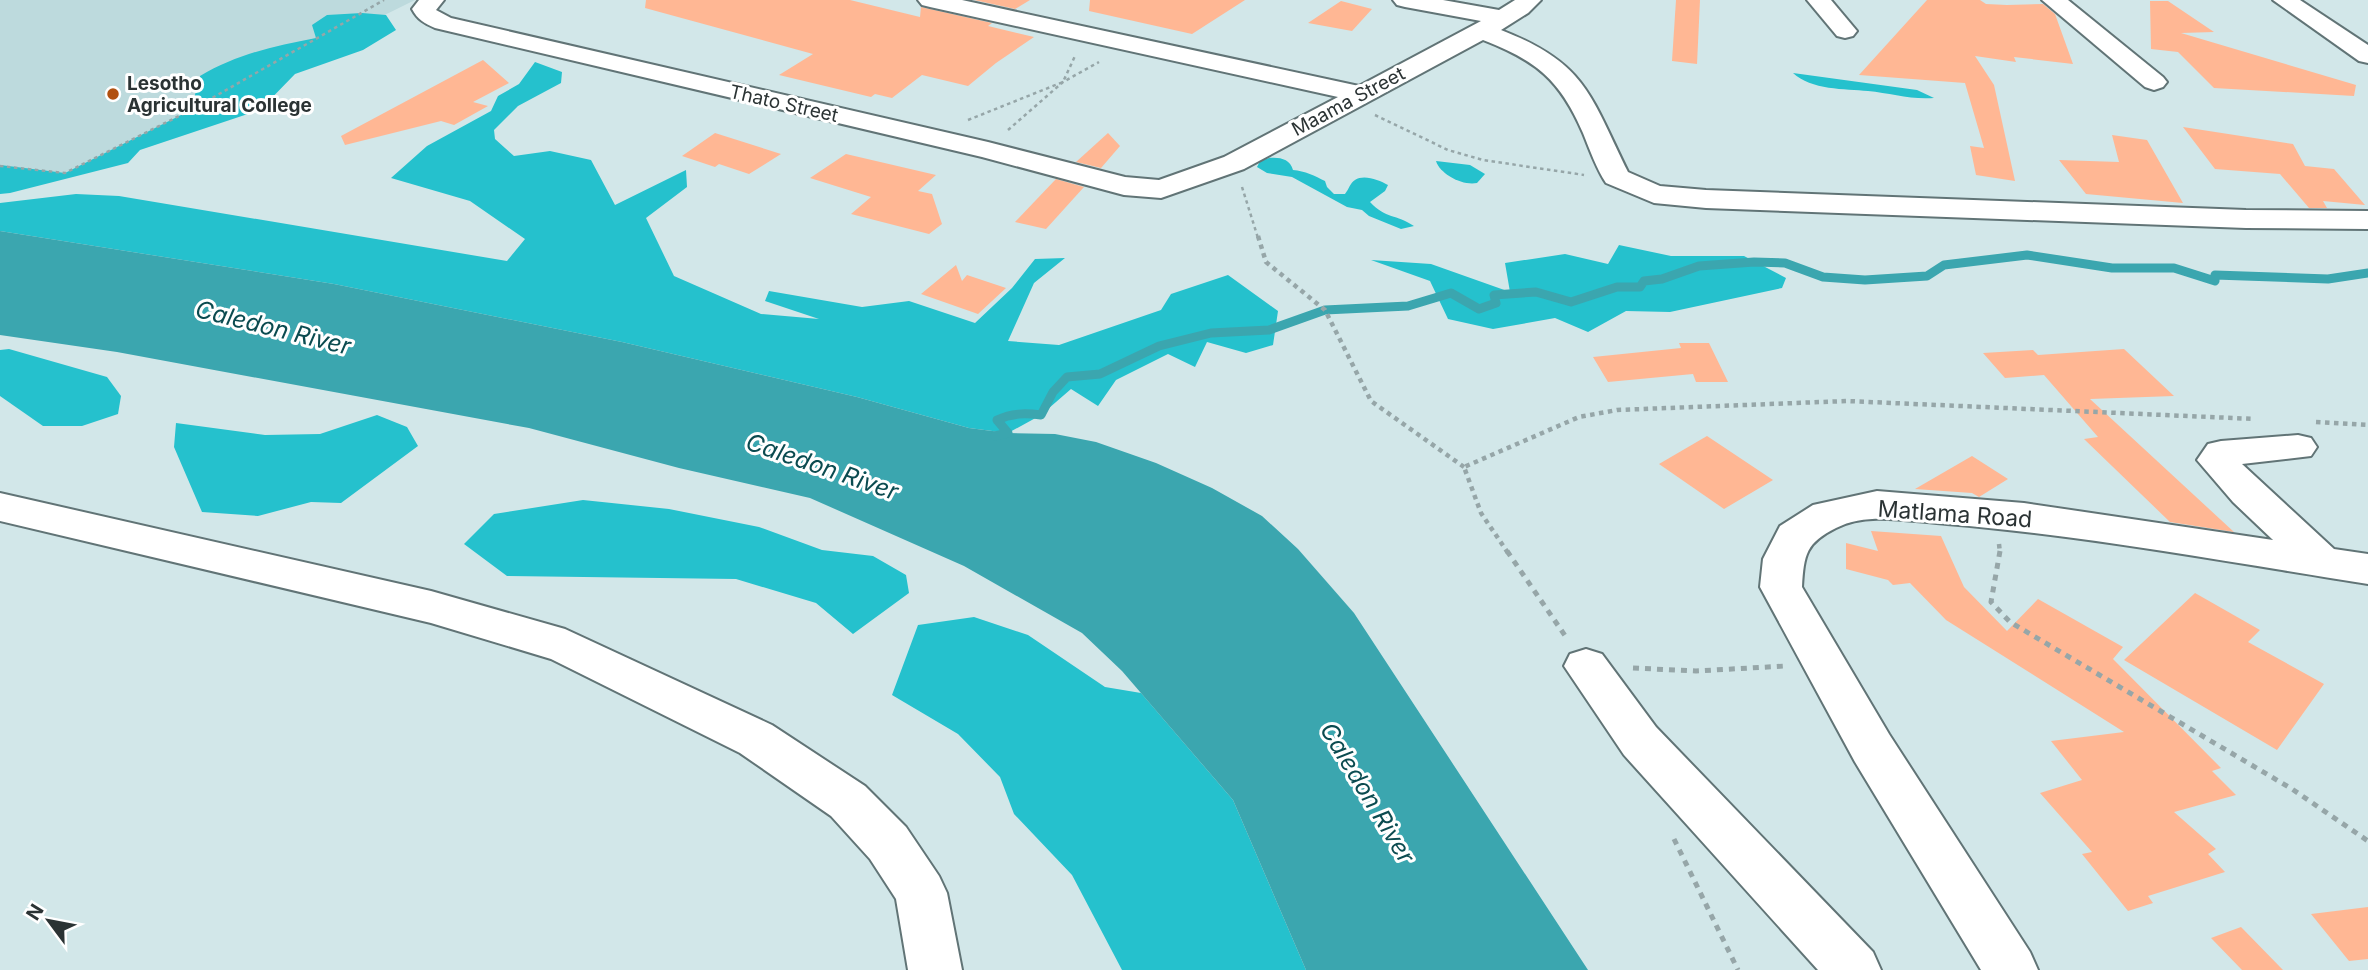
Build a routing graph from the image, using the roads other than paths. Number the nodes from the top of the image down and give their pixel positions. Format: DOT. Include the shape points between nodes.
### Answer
graph roads {
  1 [pos="432,0"];
  2 [pos="930,0"];
  3 [pos="1405,0"];
  4 [pos="1529,0"];
  5 [pos="1819,0"];
  6 [pos="2054,0"];
  7 [pos="2285,0"];
  8 [pos="1492,24"];
  9 [pos="1845,30"];
  10 [pos="2368,56"];
  11 [pos="2154,82"];
  12 [pos="1350,99"];
  13 [pos="1161,189"];
  14 [pos="2368,220"];
  15 [pos="2306,435"];
  16 [pos="0,507"];
  17 [pos="2322,562"];
  18 [pos="2368,569"];
  19 [pos="1586,666"];
  20 [pos="935,970"];
  21 [pos="1854,970"];
  22 [pos="2011,970"];
  1 -- 13 [label="street, Thato Street" via="424,9 443,23 1124,186"];
  2 -- 12 [label="street"];
  3 -- 8 [label="street"];
  4 -- 8 [label="street, Maama Street"];
  5 -- 9 [label="street"];
  6 -- 11 [label="street"];
  7 -- 10 [label="street"];
  8 -- 12 [label="street, Maama Street"];
  8 -- 14 [label="street" via="1510,42 1562,74 1616,177 1654,194"];
  12 -- 13 [label="street, Maama Street" via="1234,163"];
  15 -- 17 [label="street" via="2221,453 2216,460"];
  16 -- 20 [label="street" via="430,607 565,646 756,739 848,801 888,843 921,893"];
  17 -- 18 [label="street, Matlama Road"];
  17 -- 22 [label="street, Matlama Road" via="1988,513 1877,505 1826,515 1794,536 1783,559 1781,587 1940,860"];
  19 -- 21 [label="street" via="1640,741"];
}
